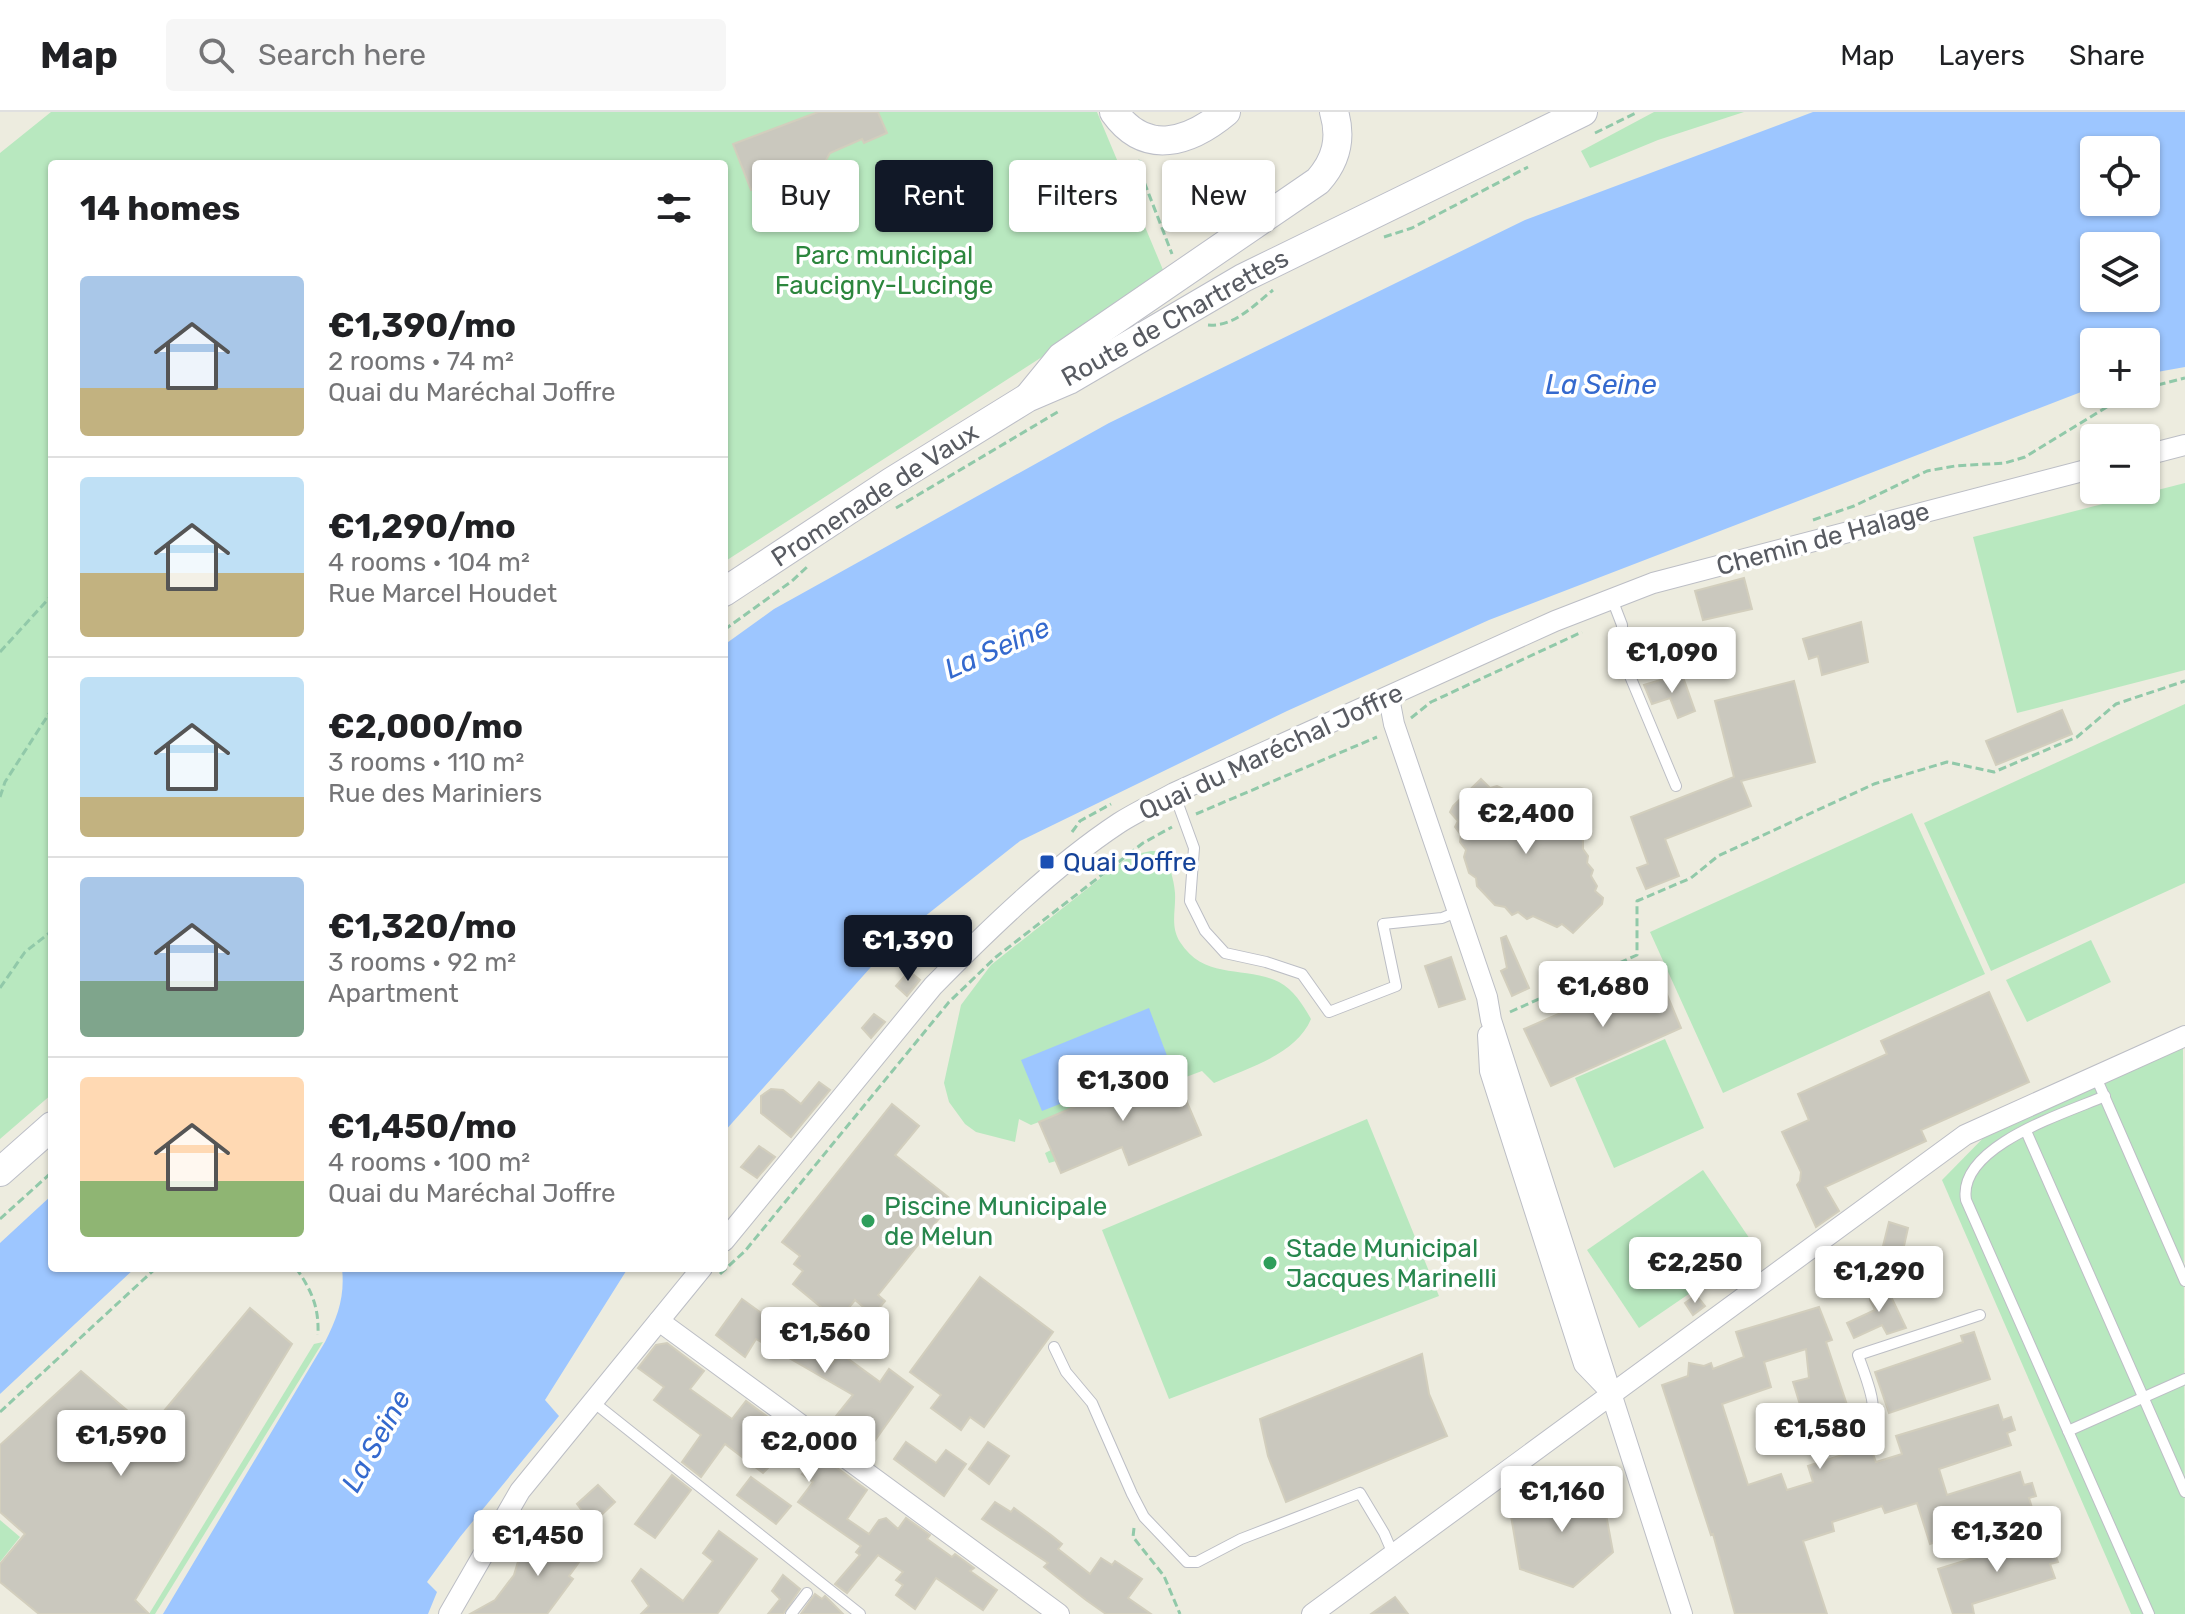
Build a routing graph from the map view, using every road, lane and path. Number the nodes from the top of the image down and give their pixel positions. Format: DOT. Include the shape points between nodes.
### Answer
graph roads {
  1 [pos="1114,112"];
  2 [pos="1226,112"];
  3 [pos="1334,112"];
  4 [pos="1638,112"];
  5 [pos="1583,126"];
  6 [pos="1527,167"];
  7 [pos="1146,187"];
  8 [pos="1382,237"];
  9 [pos="1180,276"];
  10 [pos="1282,283"];
  11 [pos="1199,324"];
  12 [pos="2185,378"];
  13 [pos="2160,384"];
  14 [pos="1027,398"];
  15 [pos="1070,404"];
  16 [pos="2185,445"];
  17 [pos="2160,451"];
  18 [pos="2080,472"];
  19 [pos="886,514"];
  20 [pos="814,559"];
  21 [pos="728,589"];
  22 [pos="48,599"];
  23 [pos="1612,599"];
  24 [pos="1555,621"];
  25 [pos="728,627"];
  26 [pos="1586,630"];
  27 [pos="0,652"];
  28 [pos="2185,681"];
  29 [pos="1389,698"];
  30 [pos="48,715"];
  31 [pos="1394,724"];
  32 [pos="2,782"];
  33 [pos="1676,786"];
  34 [pos="1174,793"];
  35 [pos="0,797"];
  36 [pos="1182,821"];
  37 [pos="1459,911"];
  38 [pos="48,934"];
  39 [pos="0,988"];
  40 [pos="1487,997"];
  41 [pos="1491,1020"];
  42 [pos="2185,1036"];
  43 [pos="2095,1075"];
  44 [pos="2105,1096"];
  45 [pos="48,1130"];
  46 [pos="2026,1131"];
  47 [pos="0,1172"];
  48 [pos="48,1176"];
  49 [pos="0,1219"];
  50 [pos="728,1236"];
  51 [pos="728,1266"];
  52 [pos="152,1272"];
  53 [pos="299,1272"];
  54 [pos="698,1272"];
  55 [pos="702,1272"];
  56 [pos="722,1272"];
  57 [pos="2185,1281"];
  58 [pos="1980,1315"];
  59 [pos="659,1321"];
  60 [pos="318,1335"];
  61 [pos="1054,1347"];
  62 [pos="2185,1379"];
  63 [pos="1612,1393"];
  64 [pos="2143,1398"];
  65 [pos="592,1401"];
  66 [pos="0,1412"];
  67 [pos="2068,1431"];
  68 [pos="1785,1448"];
  69 [pos="2185,1492"];
  70 [pos="1144,1517"];
  71 [pos="1393,1554"];
  72 [pos="807,1593"];
  73 [pos="449,1614"];
  74 [pos="791,1614"];
  75 [pos="860,1614"];
  76 [pos="1059,1614"];
  77 [pos="1180,1614"];
  78 [pos="1312,1614"];
  79 [pos="1682,1614"];
  80 [pos="2149,1614"];
  1 -- 2 [label="main road" via="1136,133 1174,140 1200,131"];
  3 -- 9 [label="main road" via="1336,152 1318,181"];
  4 -- 5 [label="path"];
  5 -- 14 [label="main road, Route de Chartrettes" via="1243,278 1069,380"];
  6 -- 8 [label="path" via="1412,228"];
  7 -- 9 [label="path"];
  9 -- 14 [label="main road" via="1061,357"];
  10 -- 11 [label="path" via="1233,321"];
  12 -- 13 [label="path"];
  14 -- 21 [label="main road, Promenade de Vaux"];
  15 -- 19 [label="path"];
  16 -- 17 [label="street"];
  18 -- 23 [label="street, Chemin de Halage" via="1653,583"];
  20 -- 25 [label="path"];
  22 -- 27 [label="path"];
  23 -- 24 [label="street, Chemin de Halage"];
  23 -- 33 [label="lane" via="1622,625 1622,657"];
  24 -- 29 [label="street, Quai du Maréchal Joffre"];
  26 -- 31 [label="path"];
  28 -- 41 [label="path" via="2116,704 2077,737 1994,772 1947,762 1889,780 1718,856 1691,878 1637,901 1637,955"];
  29 -- 31 [label="street"];
  29 -- 34 [label="street, Quai du Maréchal Joffre"];
  30 -- 32 [label="path"];
  31 -- 36 [label="path" via="1379,736"];
  31 -- 37 [label="street"];
  32 -- 35 [label="path"];
  34 -- 36 [label="lane"];
  34 -- 50 [label="street, Quai du Maréchal Joffre" via="1120,822 1070,859 961,957"];
  36 -- 37 [label="lane" via="1194,848 1190,901 1205,931 1225,953 1302,974 1329,1012 1396,986 1383,924 1442,918"];
  36 -- 51 [label="path" via="1143,843 996,957 948,1003"];
  37 -- 40 [label="street"];
  38 -- 39 [label="path" via="25,952"];
  40 -- 41 [label="street"];
  40 -- 63 [label="street" via="1490,1071 1584,1364"];
  41 -- 63 [label="street"];
  42 -- 43 [label="street"];
  43 -- 44 [label="lane"];
  43 -- 63 [label="street" via="1965,1135"];
  44 -- 46 [label="lane"];
  44 -- 57 [label="lane"];
  45 -- 47 [label="main road"];
  46 -- 64 [label="lane"];
  46 -- 67 [label="lane" via="1980,1159 1965,1191"];
  48 -- 49 [label="path"];
  52 -- 66 [label="path"];
  53 -- 60 [label="path" via="319,1312"];
  54 -- 59 [label="street"];
  55 -- 56 [label="path" via="711,1282"];
  58 -- 68 [label="lane" via="1858,1355 1873,1403 1869,1416 1857,1426"];
  59 -- 65 [label="street"];
  59 -- 76 [label="street"];
  61 -- 70 [label="lane" via="1066,1372 1092,1403"];
  62 -- 64 [label="lane"];
  63 -- 71 [label="street"];
  63 -- 79 [label="street"];
  64 -- 67 [label="lane"];
  64 -- 69 [label="lane"];
  65 -- 73 [label="street" via="520,1491"];
  65 -- 75 [label="lane"];
  67 -- 80 [label="lane"];
  70 -- 71 [label="lane" via="1187,1562 1197,1562 1241,1539 1360,1493"];
  70 -- 77 [label="path" via="1133,1537 1164,1576"];
  71 -- 78 [label="street"];
  72 -- 74 [label="lane"];
}
